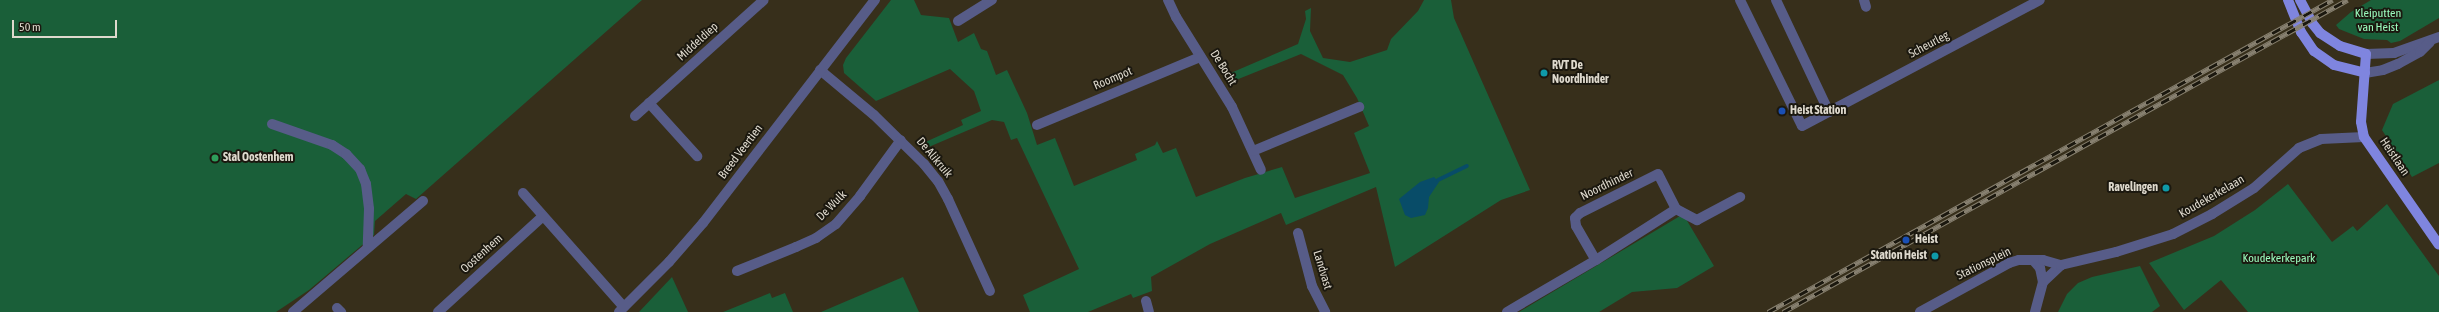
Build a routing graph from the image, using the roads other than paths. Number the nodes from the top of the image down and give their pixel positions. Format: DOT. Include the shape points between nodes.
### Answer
graph roads {
  1 [pos="764,0"];
  2 [pos="875,0"];
  3 [pos="992,0"];
  4 [pos="1168,0"];
  5 [pos="1740,0"];
  6 [pos="1776,0"];
  7 [pos="2040,0"];
  8 [pos="2288,0"];
  9 [pos="2300,0"];
  10 [pos="958,21"];
  11 [pos="2435,39"];
  12 [pos="2366,54"];
  13 [pos="1200,57"];
  14 [pos="820,70"];
  15 [pos="2365,72"];
  16 [pos="649,103"];
  17 [pos="1359,107"];
  18 [pos="1829,112"];
  19 [pos="635,116"];
  20 [pos="272,124"];
  21 [pos="1037,125"];
  22 [pos="2364,137"];
  23 [pos="901,140"];
  24 [pos="1253,151"];
  25 [pos="697,156"];
  26 [pos="1261,170"];
  27 [pos="523,193"];
  28 [pos="1740,197"];
  29 [pos="423,201"];
  30 [pos="1676,209"];
  31 [pos="543,216"];
  32 [pos="1298,233"];
  33 [pos="368,246"];
  34 [pos="2439,246"];
  35 [pos="1596,260"];
  36 [pos="2033,260"];
  37 [pos="2061,265"];
  38 [pos="737,271"];
  39 [pos="2043,282"];
  40 [pos="990,291"];
  41 [pos="1146,301"];
  42 [pos="621,309"];
  43 [pos="293,312"];
  44 [pos="438,312"];
  45 [pos="1149,312"];
  46 [pos="1325,312"];
  47 [pos="1507,312"];
  48 [pos="1920,312"];
  49 [pos="2035,312"];
  1 -- 16 [label="street, Middeldiep"];
  2 -- 14 [label="street, Breed Veertien"];
  3 -- 10 [label="street"];
  4 -- 13 [label="street, De Bocht"];
  5 -- 18 [label="street, Scheurleg" via="1802,126"];
  6 -- 18 [label="street"];
  7 -- 18 [label="street, Scheurleg"];
  8 -- 15 [label="main road" via="2301,32 2314,51 2334,65"];
  9 -- 12 [label="main road" via="2312,23 2320,32 2340,46"];
  11 -- 12 [label="street" via="2387,55"];
  11 -- 15 [label="street" via="2420,52 2398,64 2383,70"];
  12 -- 15 [label="main road, Heistlaan"];
  13 -- 21 [label="street, Roompot"];
  13 -- 24 [label="street, De Bocht" via="1232,107"];
  14 -- 23 [label="street, De Alikruik"];
  14 -- 42 [label="street, Breed Veertien" via="703,223 669,262"];
  15 -- 22 [label="main road, Heistlaan" via="2361,122"];
  16 -- 19 [label="street, Middeldiep"];
  16 -- 25 [label="street"];
  17 -- 24 [label="street"];
  20 -- 33 [label="street" via="332,145 346,154 360,169 366,184 369,209"];
  22 -- 34 [label="main road, Heistlaan"];
  22 -- 37 [label="street, Koudekerkelaan" via="2326,138 2309,143 2290,155 2254,188 2197,222 2136,246"];
  23 -- 38 [label="street, De Wulk" via="836,224 796,248"];
  23 -- 40 [label="street, De Alikruik" via="938,181"];
  24 -- 26 [label="street, De Bocht"];
  27 -- 31 [label="street"];
  28 -- 30 [label="street" via="1697,220"];
  29 -- 33 [label="street"];
  30 -- 35 [label="street"];
  30 -- 35 [label="street, Noordhinder" via="1658,174 1580,213 1576,218 1576,226"];
  31 -- 42 [label="street"];
  31 -- 44 [label="street, Oostenhem"];
  32 -- 46 [label="street, Landvast" via="1312,286"];
  33 -- 43 [label="street"];
  35 -- 47 [label="street"];
  36 -- 37 [label="street, Koudekerkelaan"];
  36 -- 39 [label="street" via="2040,268"];
  36 -- 48 [label="street, Stationsplein" via="2009,263"];
  37 -- 39 [label="street, Koudekerkelaan"];
  39 -- 49 [label="street"];
  41 -- 45 [label="street"];
}
